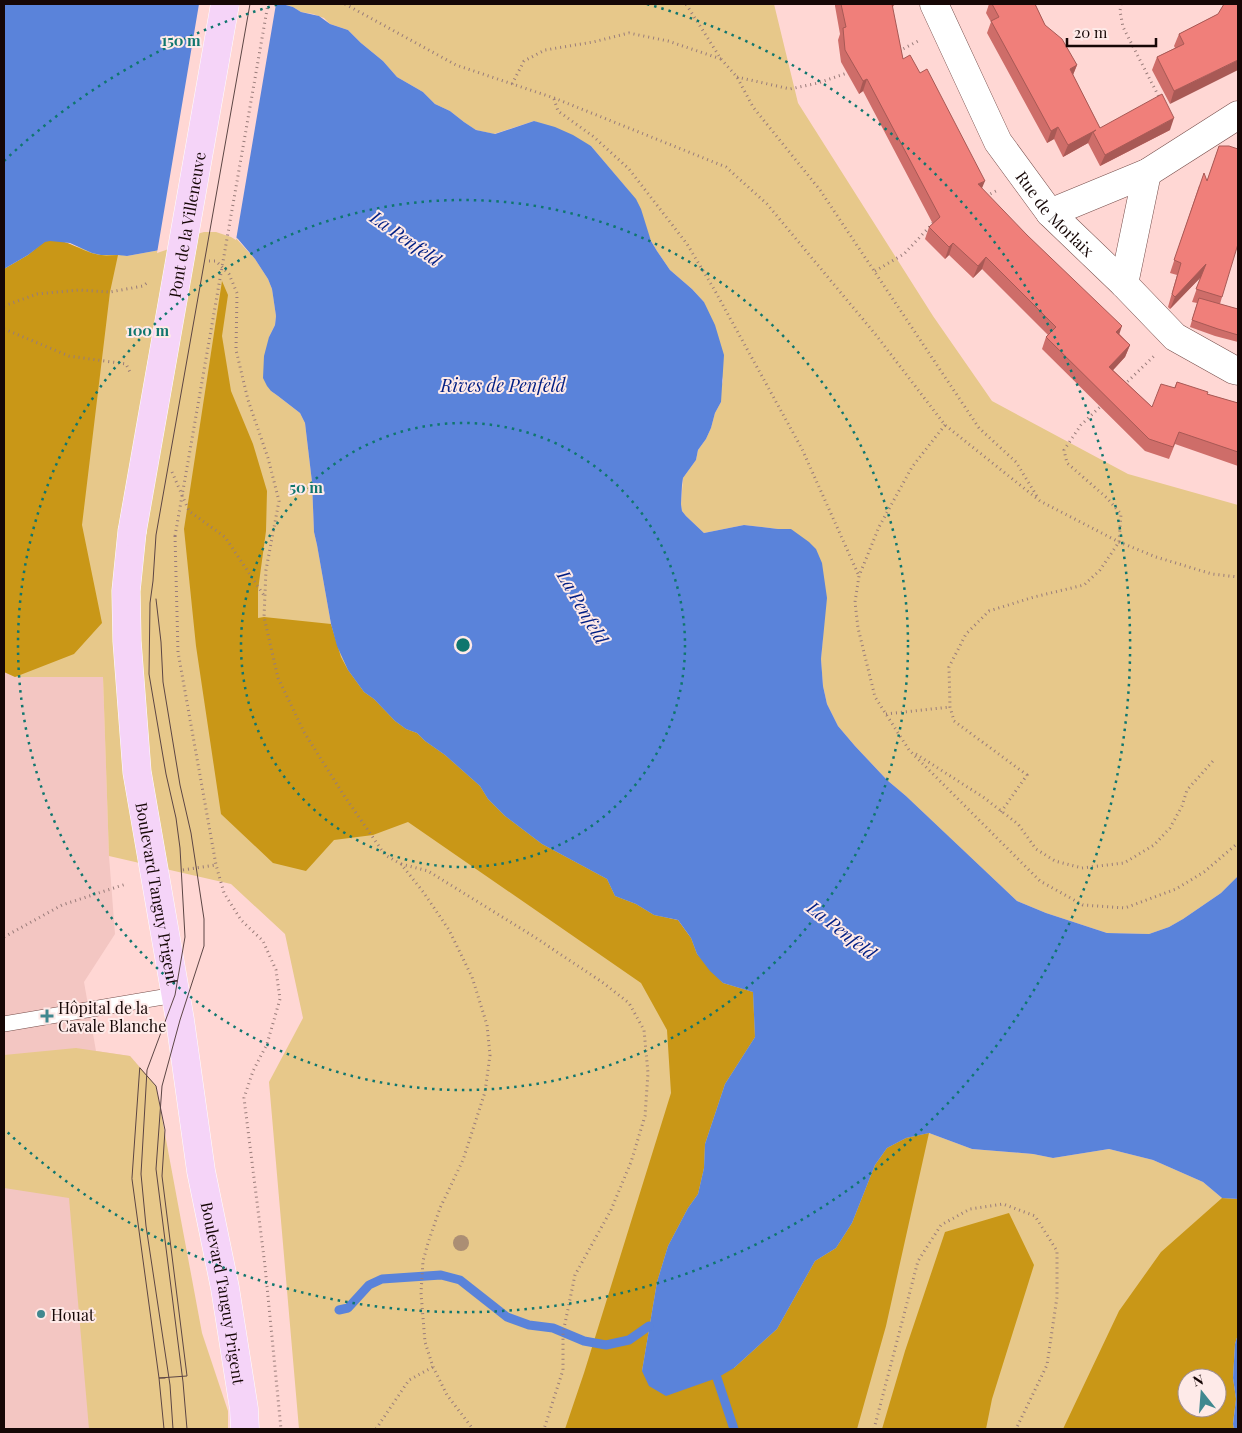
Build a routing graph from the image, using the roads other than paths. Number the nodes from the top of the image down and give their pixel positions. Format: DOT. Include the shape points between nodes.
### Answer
graph roads {
  1 [pos="225,4"];
  2 [pos="940,16"];
  3 [pos="1238,115"];
  4 [pos="1147,174"];
  5 [pos="1050,213"];
  6 [pos="1124,284"];
  7 [pos="1238,371"];
  8 [pos="132,532"];
  9 [pos="175,995"];
  10 [pos="4,1024"];
  11 [pos="245,1429"];
  1 -- 8 [label="main road, Pont de la Villeneuve, bridge"];
  2 -- 5 [label="street, Rue de Morlaix" via="998,142"];
  3 -- 4 [label="street"];
  4 -- 5 [label="street"];
  4 -- 6 [label="street"];
  5 -- 6 [label="street, Rue de Morlaix"];
  6 -- 7 [label="street, Rue de Morlaix" via="1175,337"];
  8 -- 9 [label="main road, Boulevard Tanguy Prigent" via="126,591 127,642 137,772"];
  9 -- 10 [label="lane"];
  9 -- 11 [label="main road, Boulevard Tanguy Prigent" via="200,1171 225,1288"];
}
